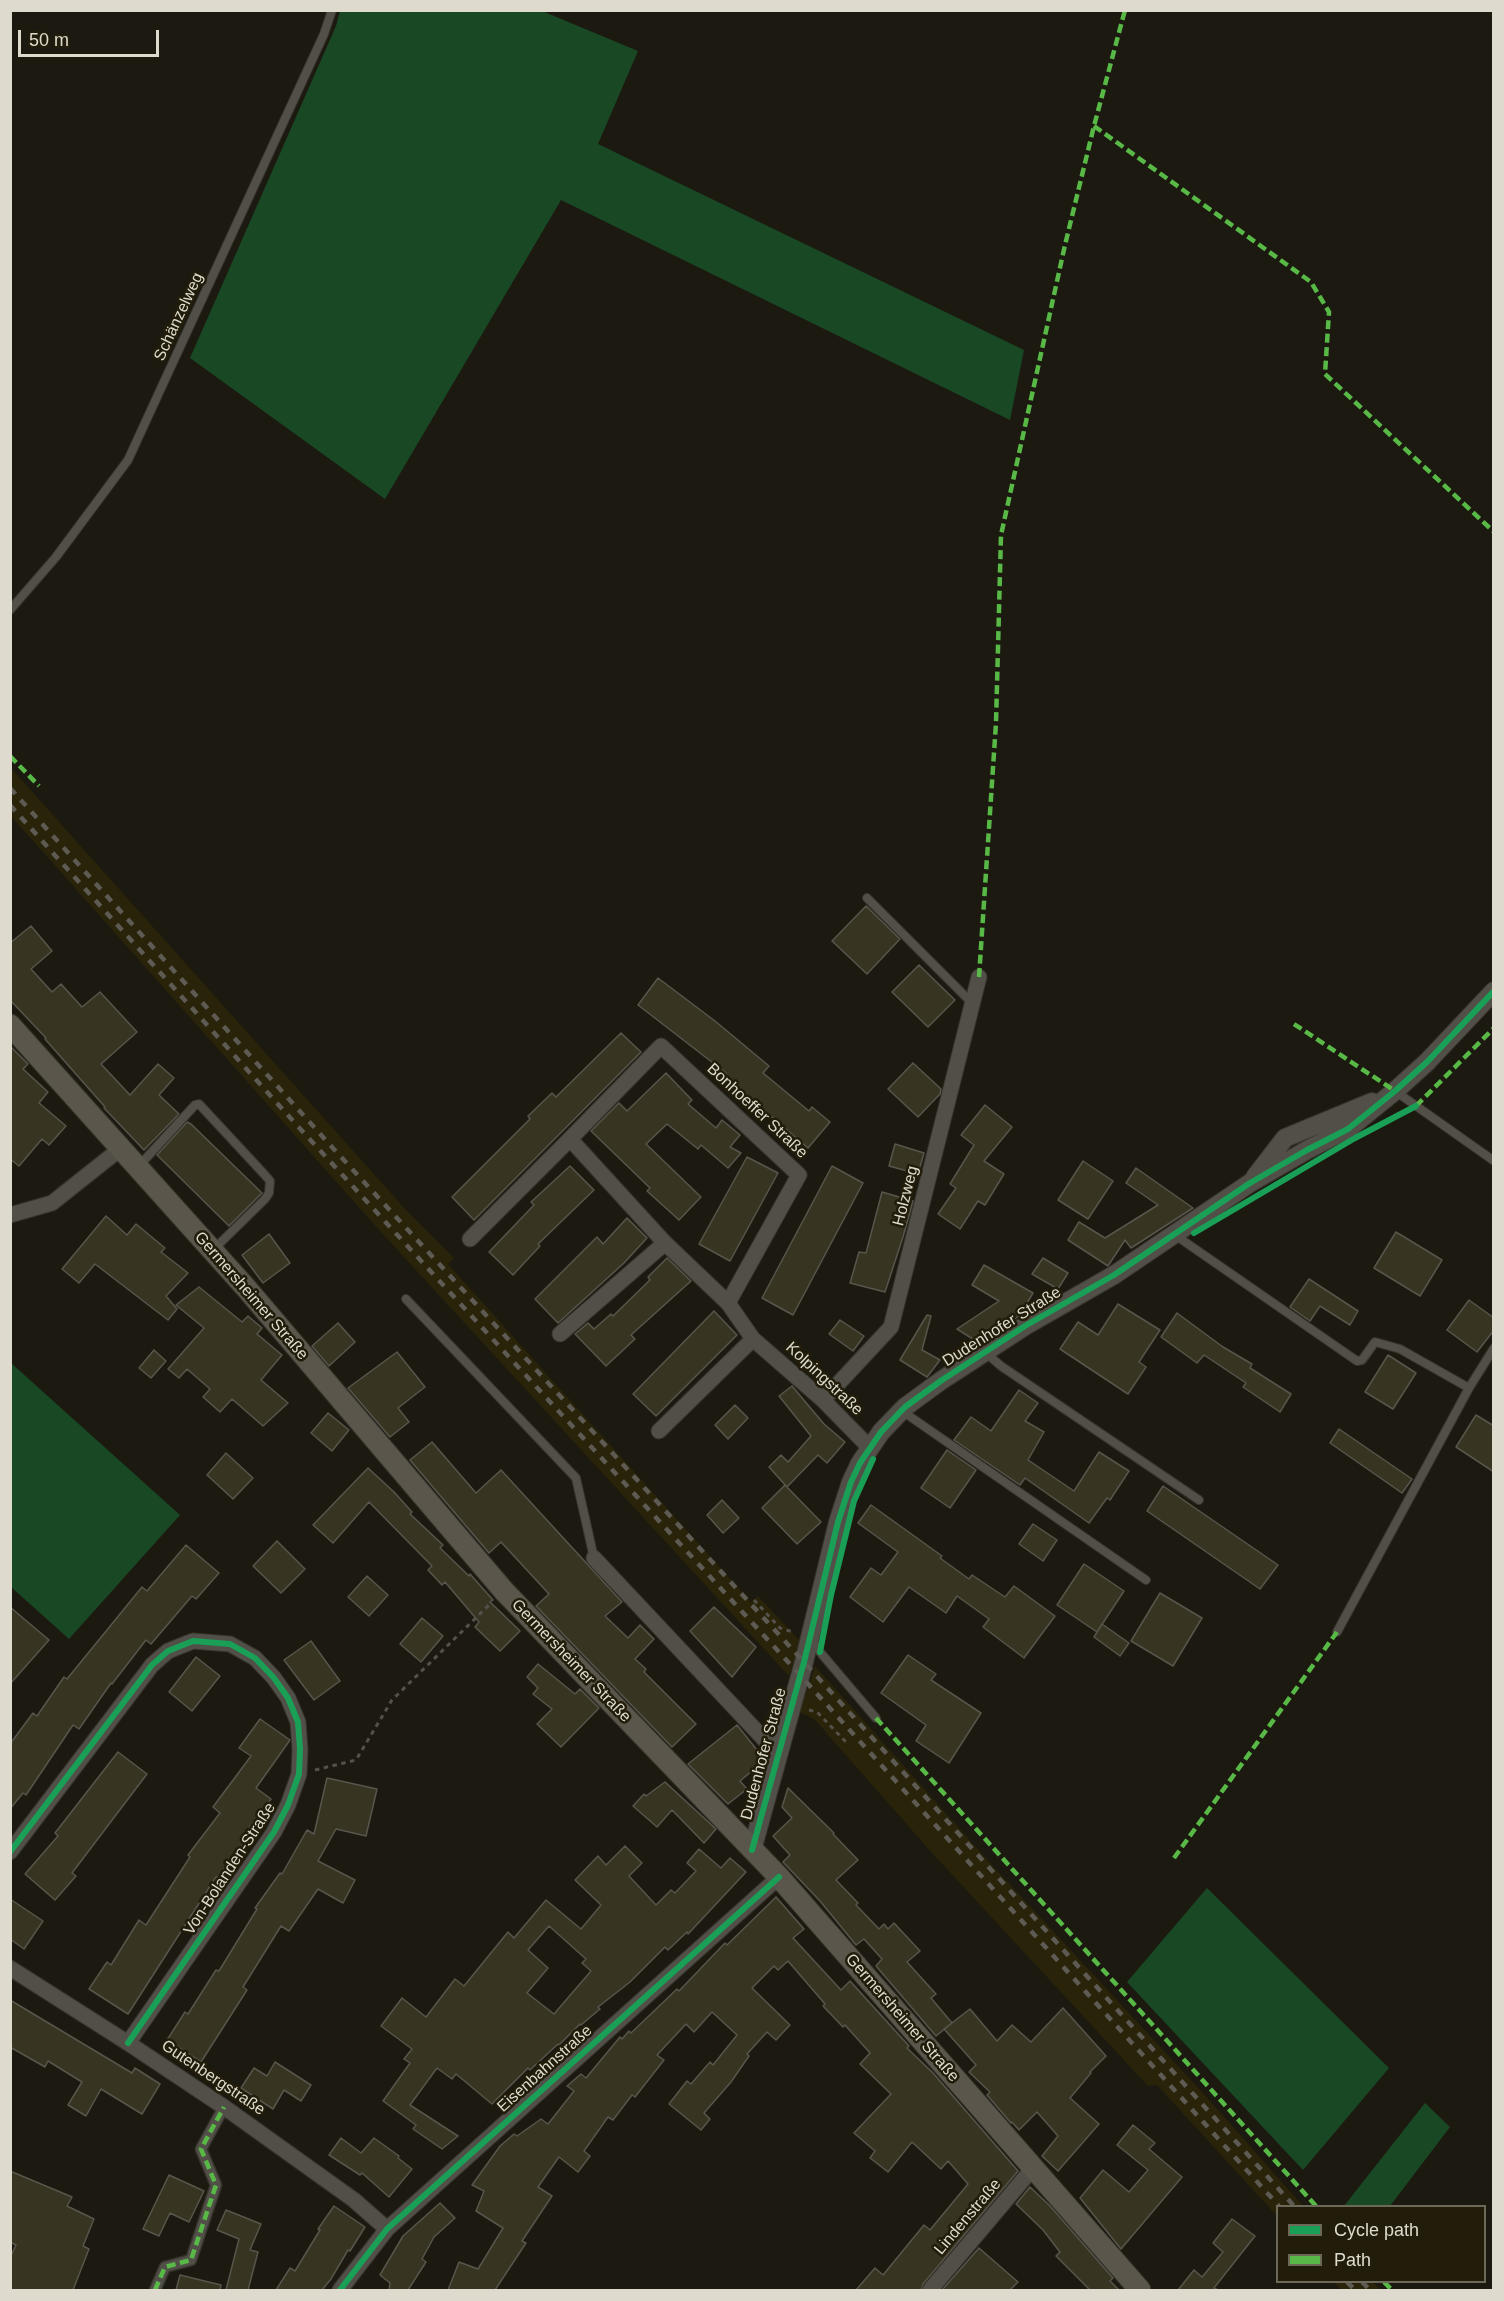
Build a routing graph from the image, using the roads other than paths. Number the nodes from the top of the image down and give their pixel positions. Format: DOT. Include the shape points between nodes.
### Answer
graph roads {
  1 [pos="332,10"];
  2 [pos="10,610"];
  3 [pos="867,898"];
  4 [pos="979,977"];
  5 [pos="1494,991"];
  6 [pos="972,1003"];
  7 [pos="10,1025"];
  8 [pos="1395,1091"];
  9 [pos="570,1139"];
  10 [pos="120,1149"];
  11 [pos="1494,1161"];
  12 [pos="137,1168"];
  13 [pos="10,1215"];
  14 [pos="1175,1235"];
  15 [pos="470,1239"];
  16 [pos="665,1243"];
  17 [pos="212,1251"];
  18 [pos="406,1299"];
  19 [pos="728,1303"];
  20 [pos="560,1334"];
  21 [pos="753,1339"];
  22 [pos="1494,1348"];
  23 [pos="985,1352"];
  24 [pos="1469,1388"];
  25 [pos="823,1400"];
  26 [pos="902,1411"];
  27 [pos="659,1431"];
  28 [pos="869,1447"];
  29 [pos="1199,1500"];
  30 [pos="594,1558"];
  31 [pos="1146,1580"];
  32 [pos="1337,1632"];
  33 [pos="810,1636"];
  34 [pos="876,1718"];
  35 [pos="778,1754"];
  36 [pos="752,1850"];
  37 [pos="10,1852"];
  38 [pos="779,1877"];
  39 [pos="10,1968"];
  40 [pos="128,2043"];
  41 [pos="224,2107"];
  42 [pos="1033,2168"];
  43 [pos="387,2229"];
  44 [pos="155,2290"];
  45 [pos="340,2290"];
  46 [pos="930,2290"];
  47 [pos="1140,2290"];
  1 -- 2 [label="lane, Schänzelweg" via="128,460 56,557"];
  3 -- 6 [label="lane"];
  4 -- 6 [label="street, Holzweg"];
  5 -- 8 [label="street, Dudenhofer Straße"];
  6 -- 25 [label="street, Holzweg" via="891,1327"];
  7 -- 10 [label="main road, Germersheimer Straße"];
  8 -- 11 [label="lane"];
  8 -- 14 [label="street, Dudenhofer Straße" via="1348,1129 1250,1183"];
  9 -- 15 [label="street"];
  9 -- 16 [label="street, Kolpingstraße"];
  9 -- 19 [label="street, Bonhoeffer Straße" via="661,1046 799,1175"];
  10 -- 12 [label="main road, Germersheimer Straße"];
  10 -- 13 [label="street" via="52,1203"];
  12 -- 17 [label="main road, Germersheimer Straße"];
  12 -- 17 [label="lane" via="199,1104 264,1174 270,1181 265,1199"];
  14 -- 23 [label="street, Dudenhofer Straße"];
  14 -- 24 [label="lane" via="1357,1361 1376,1342 1400,1349"];
  16 -- 19 [label="street, Kolpingstraße"];
  16 -- 20 [label="street"];
  17 -- 36 [label="main road, Germersheimer Straße" via="504,1591"];
  18 -- 30 [label="lane" via="576,1478"];
  19 -- 21 [label="street, Kolpingstraße"];
  21 -- 25 [label="street, Kolpingstraße"];
  21 -- 27 [label="street"];
  22 -- 24 [label="lane"];
  23 -- 26 [label="street, Dudenhofer Straße"];
  23 -- 29 [label="lane"];
  24 -- 32 [label="lane"];
  25 -- 28 [label="street, Kolpingstraße"];
  26 -- 28 [label="street, Dudenhofer Straße"];
  26 -- 31 [label="lane"];
  28 -- 33 [label="street, Dudenhofer Straße" via="851,1482 838,1522"];
  30 -- 35 [label="street"];
  33 -- 34 [label="lane"];
  33 -- 35 [label="street, Dudenhofer Straße"];
  35 -- 36 [label="street, Dudenhofer Straße"];
  36 -- 38 [label="main road, Germersheimer Straße"];
  37 -- 40 [label="street, Von-Bolanden-Straße" via="152,1665 168,1651 194,1641 230,1644 255,1658 288,1698 298,1722 300,1749 299,1774 288,1805 274,1832"];
  38 -- 42 [label="main road, Germersheimer Straße"];
  38 -- 43 [label="street, Eisenbahnstraße"];
  39 -- 40 [label="street, Gutenbergstraße"];
  40 -- 41 [label="street, Gutenbergstraße"];
  41 -- 43 [label="street, Gutenbergstraße" via="354,2200"];
  41 -- 44 [label="street" via="201,2149 216,2185 191,2260 165,2267"];
  42 -- 46 [label="street, Lindenstraße"];
  42 -- 47 [label="main road, Germersheimer Straße"];
  43 -- 45 [label="street, Eisenbahnstraße"];
}
